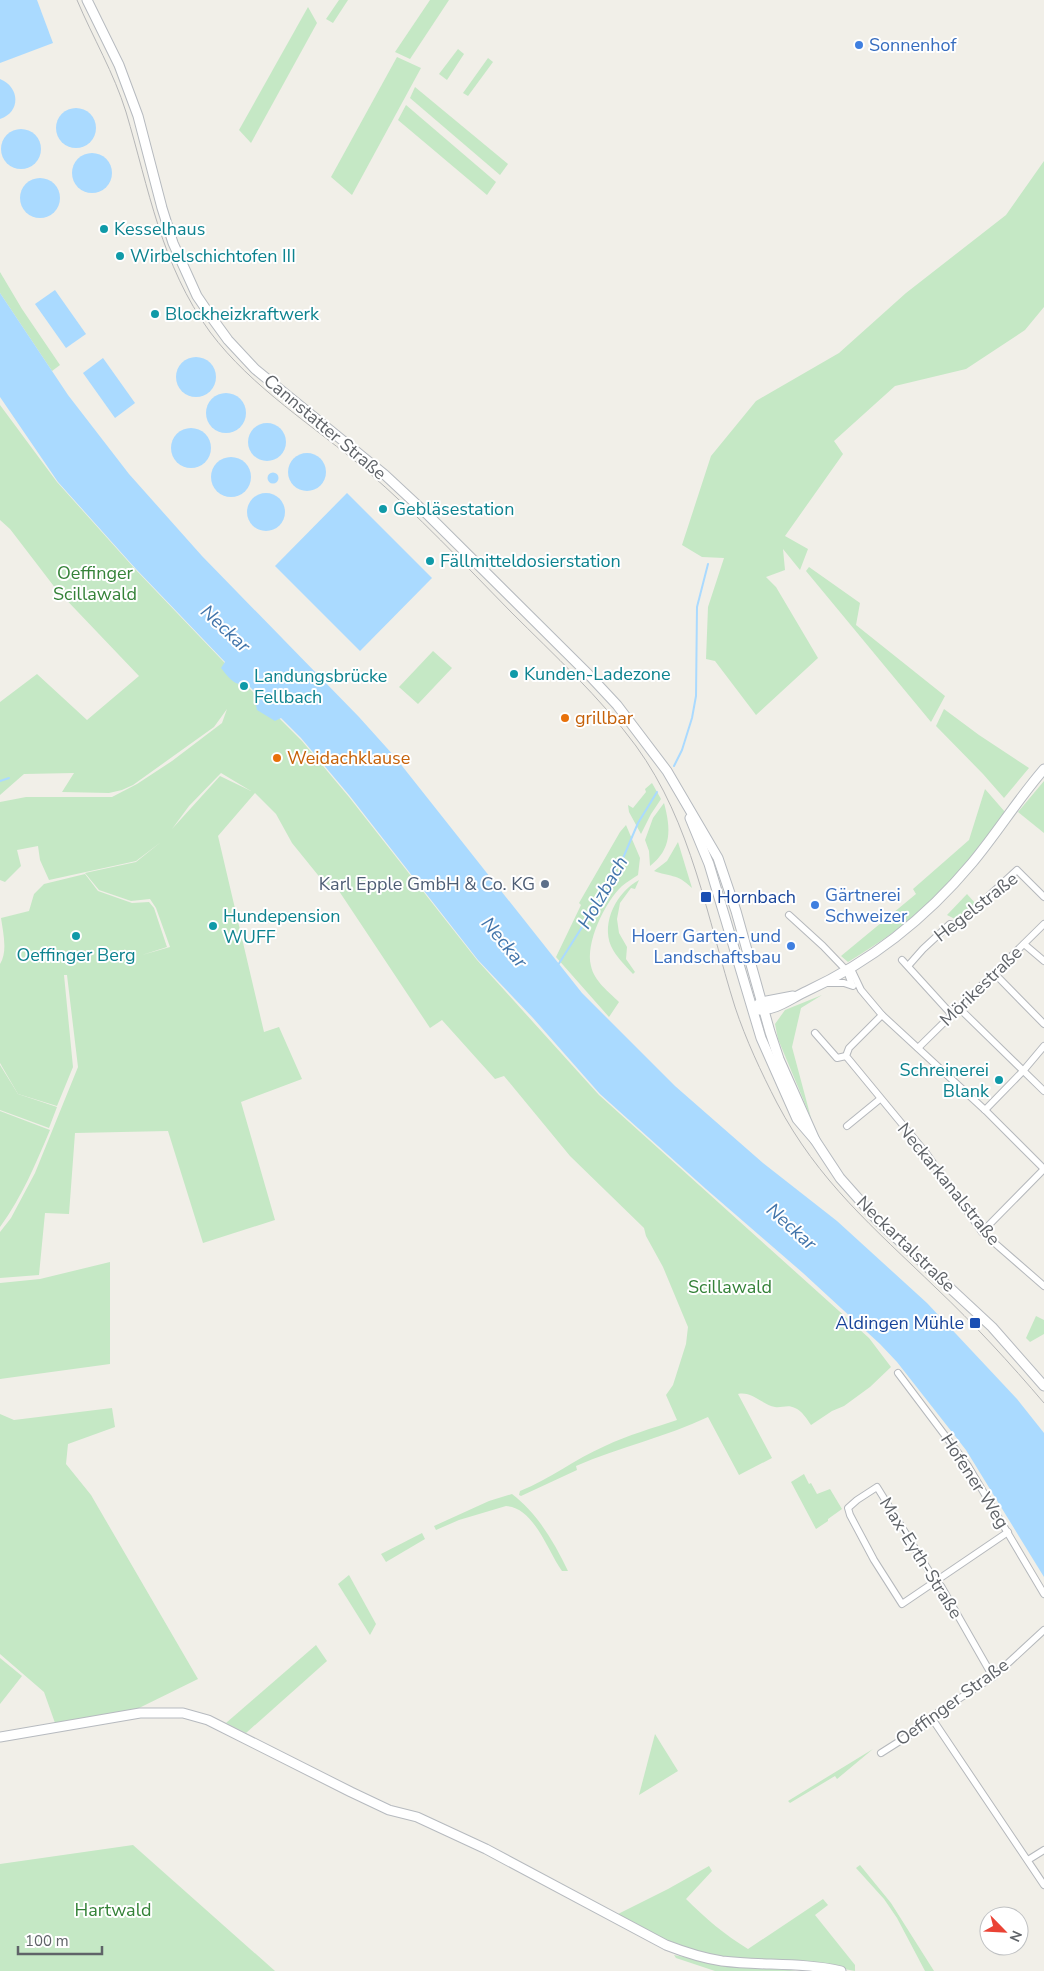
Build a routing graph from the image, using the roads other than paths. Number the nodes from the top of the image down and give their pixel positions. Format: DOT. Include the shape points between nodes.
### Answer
graph roads {
  1 [pos="87,0"];
  2 [pos="1044,770"];
  3 [pos="689,810"];
  4 [pos="1044,897"];
  5 [pos="789,915"];
  6 [pos="1044,924"];
  7 [pos="1024,944"];
  8 [pos="902,960"];
  9 [pos="1044,961"];
  10 [pos="908,966"];
  11 [pos="849,970"];
  12 [pos="994,973"];
  13 [pos="823,983"];
  14 [pos="852,985"];
  15 [pos="861,990"];
  16 [pos="796,996"];
  17 [pos="762,1006"];
  18 [pos="778,1007"];
  19 [pos="959,1008"];
  20 [pos="752,1010"];
  21 [pos="952,1014"];
  22 [pos="882,1015"];
  23 [pos="1044,1024"];
  24 [pos="770,1032"];
  25 [pos="814,1033"];
  26 [pos="1044,1046"];
  27 [pos="918,1048"];
  28 [pos="846,1056"];
  29 [pos="1023,1071"];
  30 [pos="1044,1091"];
  31 [pos="880,1099"];
  32 [pos="985,1110"];
  33 [pos="847,1126"];
  34 [pos="815,1140"];
  35 [pos="1044,1169"];
  36 [pos="982,1232"];
  37 [pos="1044,1286"];
  38 [pos="898,1373"];
  39 [pos="1044,1386"];
  40 [pos="1008,1532"];
  41 [pos="936,1581"];
  42 [pos="1044,1594"];
  43 [pos="1044,1630"];
  44 [pos="993,1677"];
  45 [pos="933,1720"];
  46 [pos="0,1736"];
  47 [pos="881,1753"];
  48 [pos="1044,1850"];
  49 [pos="1028,1860"];
  50 [pos="1044,1885"];
  51 [pos="842,1971"];
  1 -- 3 [label="main road, Cannstatter Straße" via="119,65 138,116 173,243 197,296 228,340 255,369 391,481 590,675 652,749"];
  2 -- 11 [label="main road" via="972,863 938,901 904,932"];
  3 -- 17 [label="main road, Cannstatter Straße" via="711,843 722,868"];
  3 -- 20 [label="main road, Cannstatter Straße" via="709,864"];
  4 -- 10 [label="street, Hegelstraße" via="1017,870 956,926 950,924"];
  5 -- 11 [label="street"];
  6 -- 7 [label="street, Mörikestraße"];
  7 -- 9 [label="street"];
  7 -- 12 [label="street, Mörikestraße"];
  8 -- 10 [label="street"];
  10 -- 21 [label="street"];
  11 -- 13 [label="main road"];
  11 -- 14 [label="street"];
  11 -- 15 [label="street"];
  12 -- 19 [label="street, Mörikestraße"];
  12 -- 23 [label="street"];
  13 -- 14 [label="street"];
  13 -- 16 [label="main road"];
  14 -- 15 [label="street"];
  15 -- 22 [label="street"];
  16 -- 17 [label="main road" via="781,997"];
  16 -- 18 [label="main road"];
  17 -- 18 [label="main road"];
  17 -- 20 [label="main road"];
  17 -- 24 [label="main road, Neckartalstraße"];
  18 -- 24 [label="main road"];
  19 -- 21 [label="street, Mörikestraße"];
  19 -- 29 [label="street"];
  20 -- 34 [label="main road, Neckartalstraße" via="790,1106"];
  21 -- 27 [label="street, Mörikestraße"];
  22 -- 27 [label="street"];
  22 -- 28 [label="street" via="849,1048"];
  24 -- 34 [label="main road, Neckartalstraße"];
  25 -- 28 [label="street, Neckarkanalstraße" via="837,1058"];
  26 -- 29 [label="street"];
  27 -- 32 [label="street"];
  28 -- 31 [label="street, Neckarkanalstraße"];
  29 -- 30 [label="street"];
  29 -- 32 [label="street"];
  31 -- 33 [label="street"];
  31 -- 36 [label="street, Neckarkanalstraße" via="926,1153"];
  32 -- 35 [label="street"];
  34 -- 39 [label="main road, Neckartalstraße" via="840,1178 879,1222 985,1320"];
  35 -- 36 [label="street"];
  36 -- 37 [label="street, Neckarkanalstraße"];
  38 -- 40 [label="street, Hofener Weg" via="968,1466"];
  40 -- 41 [label="street"];
  40 -- 42 [label="street, Hofener Weg"];
  41 -- 41 [label="street, Max-Eyth-Straße" via="877,1487 851,1505 848,1511 902,1604"];
  41 -- 44 [label="street, Max-Eyth-Straße"];
  43 -- 44 [label="street, Oeffinger Straße"];
  44 -- 45 [label="street, Oeffinger Straße" via="943,1708"];
  45 -- 47 [label="street, Oeffinger Straße"];
  45 -- 49 [label="street"];
  46 -- 51 [label="main road" via="140,1713 183,1714 208,1720 350,1792 486,1849 653,1939 694,1955 723,1961"];
  48 -- 49 [label="street"];
  49 -- 50 [label="street"];
}
